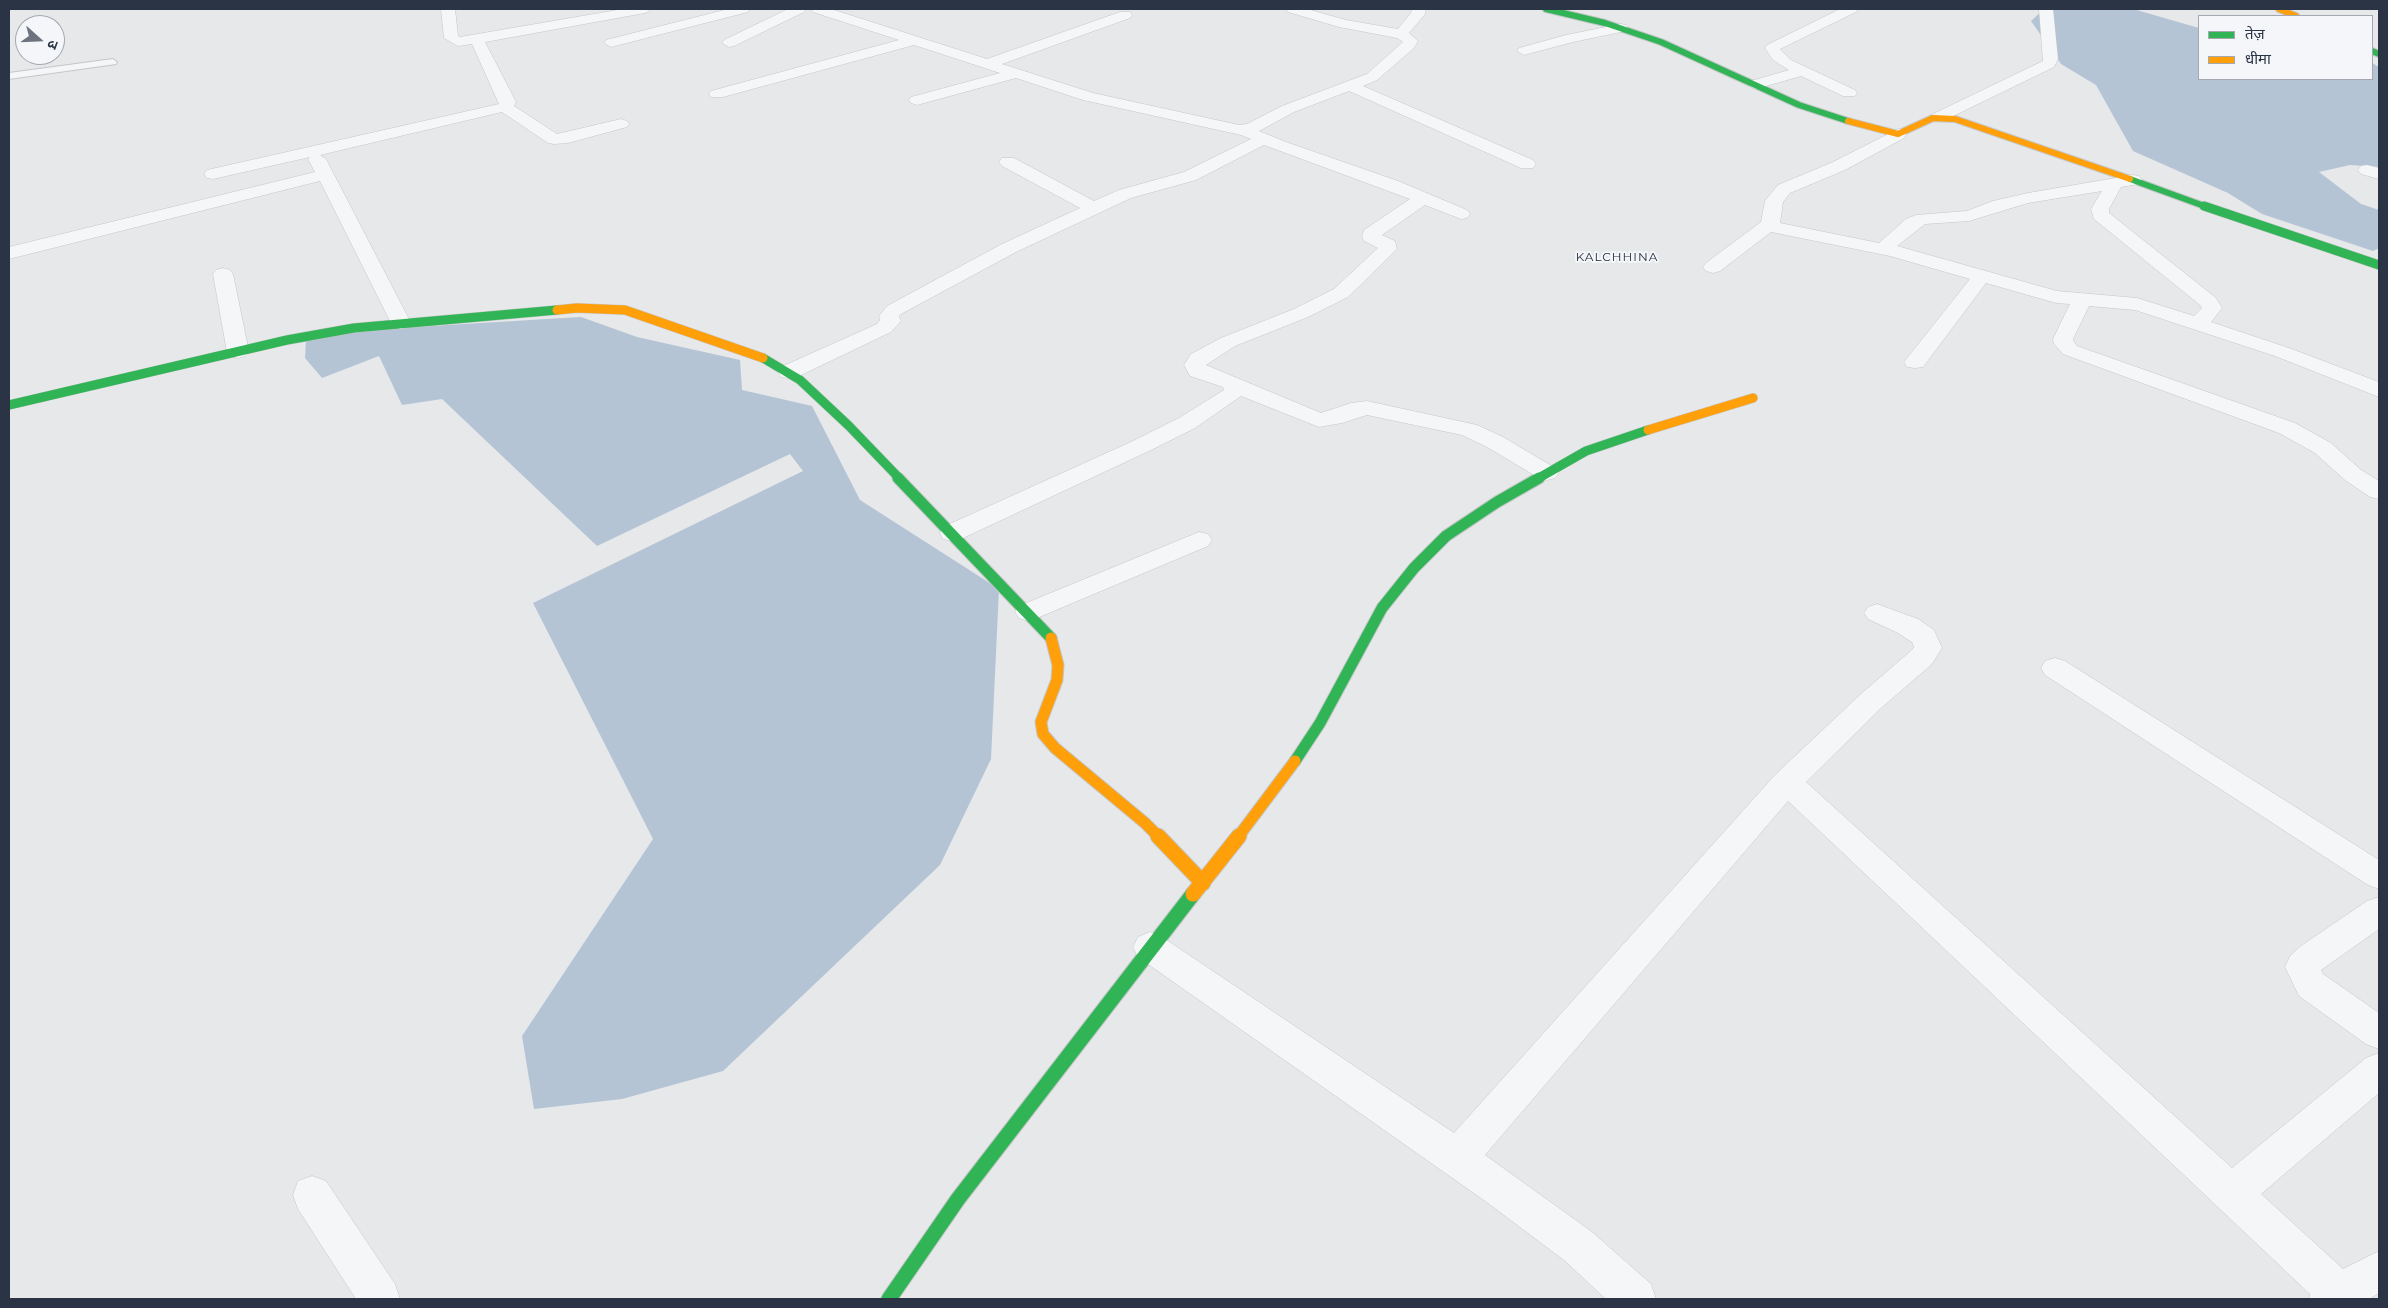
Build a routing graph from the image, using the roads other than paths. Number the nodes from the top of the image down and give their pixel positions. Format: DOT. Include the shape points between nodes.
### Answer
graph roads {
  1 [pos="448,9"];
  2 [pos="645,9"];
  3 [pos="743,9"];
  4 [pos="799,9"];
  5 [pos="818,9"];
  6 [pos="1293,9"];
  7 [pos="1419,9"];
  8 [pos="1546,9"];
  9 [pos="1613,9"];
  10 [pos="1851,9"];
  11 [pos="2046,9"];
  12 [pos="2279,9"];
  13 [pos="1125,15"];
  14 [pos="2294,15"];
  15 [pos="1593,20"];
  16 [pos="1621,28"];
  17 [pos="1401,34"];
  18 [pos="477,40"];
  19 [pos="916,40"];
  20 [pos="611,42"];
  21 [pos="729,43"];
  22 [pos="1524,52"];
  23 [pos="113,62"];
  24 [pos="987,64"];
  25 [pos="1802,71"];
  26 [pos="1014,74"];
  27 [pos="9,76"];
  28 [pos="1756,84"];
  29 [pos="1350,86"];
  30 [pos="1849,93"];
  31 [pos="717,94"];
  32 [pos="917,100"];
  33 [pos="505,107"];
  34 [pos="1939,117"];
  35 [pos="621,124"];
  36 [pos="1244,130"];
  37 [pos="1898,134"];
  38 [pos="1264,139"];
  39 [pos="313,151"];
  40 [pos="1008,162"];
  41 [pos="1527,164"];
  42 [pos="213,174"];
  43 [pos="324,175"];
  44 [pos="2124,181"];
  45 [pos="1424,198"];
  46 [pos="1093,208"];
  47 [pos="1461,214"];
  48 [pos="1768,226"];
  49 [pos="1883,249"];
  50 [pos="9,253"];
  51 [pos="2379,266"];
  52 [pos="1713,267"];
  53 [pos="223,274"];
  54 [pos="1982,276"];
  55 [pos="2082,300"];
  56 [pos="401,323"];
  57 [pos="2199,324"];
  58 [pos="238,352"];
  59 [pos="1915,362"];
  60 [pos="789,372"];
  61 [pos="1235,386"];
  62 [pos="2379,390"];
  63 [pos="1753,398"];
  64 [pos="9,406"];
  65 [pos="1547,473"];
  66 [pos="2379,492"];
  67 [pos="952,533"];
  68 [pos="1199,540"];
  69 [pos="1028,612"];
  70 [pos="1877,613"];
  71 [pos="2055,668"];
  72 [pos="1787,782"];
  73 [pos="2379,876"];
  74 [pos="1203,883"];
  75 [pos="2379,911"];
  76 [pos="1150,947"];
  77 [pos="2379,1033"];
  78 [pos="2379,1070"];
  79 [pos="1457,1158"];
  80 [pos="2231,1194"];
  81 [pos="312,1195"];
  82 [pos="2360,1285"];
  83 [pos="380,1299"];
  84 [pos="889,1299"];
  85 [pos="1636,1299"];
  1 -- 18 [label="street" via="451,38 458,42"];
  2 -- 18 [label="street"];
  3 -- 20 [label="street"];
  4 -- 21 [label="street"];
  5 -- 19 [label="street"];
  6 -- 17 [label="street" via="1344,24"];
  7 -- 17 [label="street"];
  8 -- 15 [label="street"];
  9 -- 15 [label="street"];
  10 -- 25 [label="street" via="1774,46 1778,57"];
  11 -- 34 [label="street" via="2049,64"];
  12 -- 14 [label="street"];
  13 -- 24 [label="street"];
  15 -- 16 [label="street"];
  16 -- 22 [label="street"];
  16 -- 28 [label="street" via="1686,52"];
  17 -- 29 [label="street" via="1411,41 1410,45 1372,76"];
  18 -- 33 [label="street" via="508,102"];
  19 -- 24 [label="street"];
  19 -- 31 [label="street"];
  23 -- 27 [label="lane"];
  24 -- 26 [label="street"];
  25 -- 28 [label="street"];
  25 -- 30 [label="street"];
  26 -- 32 [label="street"];
  26 -- 36 [label="street" via="1089,97"];
  28 -- 37 [label="street" via="1811,110"];
  29 -- 36 [label="street" via="1288,109"];
  29 -- 41 [label="street"];
  33 -- 35 [label="street" via="554,139"];
  33 -- 39 [label="street"];
  34 -- 37 [label="street"];
  34 -- 44 [label="street" via="1964,122"];
  36 -- 38 [label="street"];
  37 -- 48 [label="street" via="1839,166 1784,189 1774,202 1772,221"];
  38 -- 45 [label="street"];
  38 -- 46 [label="street" via="1190,176 1136,190"];
  39 -- 42 [label="street"];
  39 -- 43 [label="street"];
  40 -- 46 [label="street"];
  43 -- 50 [label="street"];
  43 -- 56 [label="street"];
  44 -- 49 [label="street" via="2012,201 1969,216 1922,219"];
  44 -- 51 [label="street"];
  44 -- 57 [label="street" via="2100,209 2100,215 2209,302 2212,308"];
  45 -- 47 [label="street"];
  45 -- 61 [label="street" via="1371,234 1371,237 1388,245 1388,249 1341,293 1228,342 1195,365 1198,371"];
  46 -- 60 [label="street" via="903,304 890,313 891,321 884,328"];
  48 -- 49 [label="street"];
  48 -- 52 [label="street"];
  49 -- 54 [label="street"];
  53 -- 58 [label="street"];
  54 -- 55 [label="street" via="2056,297"];
  54 -- 59 [label="street"];
  55 -- 57 [label="street" via="2137,304"];
  55 -- 66 [label="street" via="2062,339 2070,350 2287,428 2323,448 2353,475"];
  56 -- 58 [label="street" via="354,328"];
  56 -- 60 [label="street" via="578,308 625,310 760,356"];
  57 -- 62 [label="street"];
  58 -- 64 [label="street"];
  60 -- 67 [label="street" via="848,426"];
  61 -- 65 [label="street" via="1319,420 1367,408 1469,430"];
  61 -- 67 [label="street" via="1232,394 1187,423"];
  63 -- 65 [label="street" via="1616,440 1586,451"];
  65 -- 74 [label="street" via="1446,536 1414,568 1382,608 1320,723 1286,775"];
  67 -- 69 [label="street"];
  68 -- 69 [label="street"];
  69 -- 74 [label="street" via="1049,634 1058,664 1057,680 1041,722 1043,734 1055,748 1145,823"];
  70 -- 72 [label="street" via="1908,626 1924,637 1928,648"];
  71 -- 73 [label="street"];
  72 -- 79 [label="street"];
  72 -- 80 [label="street"];
  74 -- 76 [label="street"];
  75 -- 77 [label="street" via="2302,967 2311,985"];
  76 -- 79 [label="street"];
  76 -- 84 [label="street" via="958,1199"];
  78 -- 80 [label="street"];
  79 -- 85 [label="street" via="1578,1246"];
  80 -- 82 [label="street"];
  81 -- 83 [label="street"];
}
